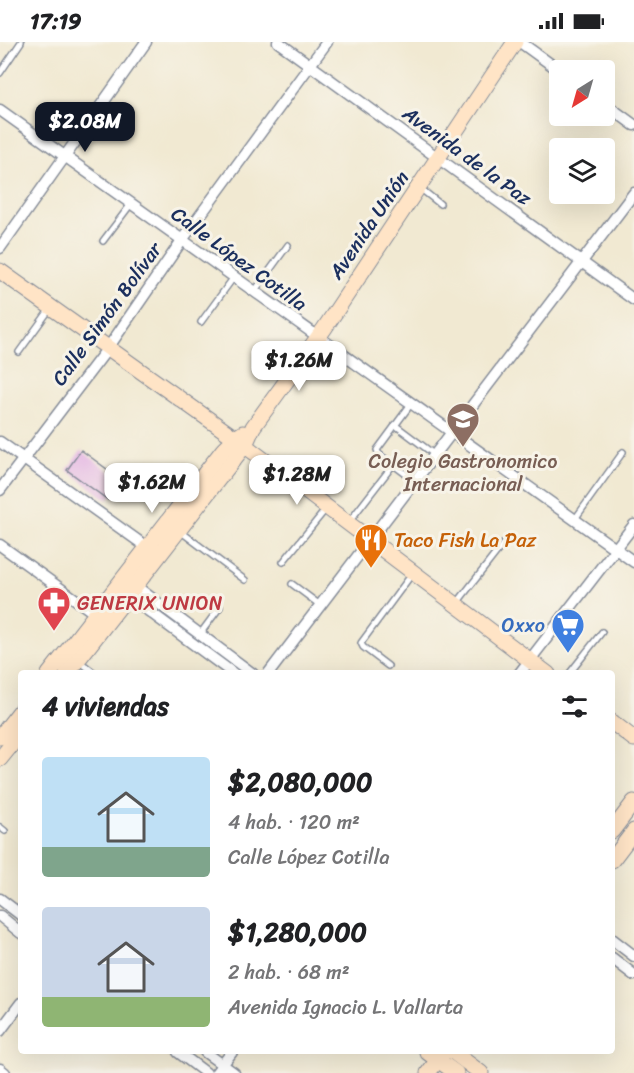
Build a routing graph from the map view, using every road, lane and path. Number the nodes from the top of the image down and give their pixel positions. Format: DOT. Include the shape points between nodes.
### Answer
graph roads {
  1 [pos="21,42"];
  2 [pos="147,42"];
  3 [pos="278,42"];
  4 [pos="327,42"];
  5 [pos="515,42"];
  6 [pos="520,42"];
  7 [pos="549,62"];
  8 [pos="310,65"];
  9 [pos="0,73"];
  10 [pos="0,110"];
  11 [pos="615,111"];
  12 [pos="634,124"];
  13 [pos="65,156"];
  14 [pos="439,159"];
  15 [pos="419,188"];
  16 [pos="634,193"];
  17 [pos="131,204"];
  18 [pos="441,204"];
  19 [pos="182,240"];
  20 [pos="103,241"];
  21 [pos="288,245"];
  22 [pos="0,248"];
  23 [pos="582,262"];
  24 [pos="0,271"];
  25 [pos="234,277"];
  26 [pos="254,291"];
  27 [pos="634,300"];
  28 [pos="51,308"];
  29 [pos="201,322"];
  30 [pos="318,338"];
  31 [pos="108,348"];
  32 [pos="19,352"];
  33 [pos="411,404"];
  34 [pos="395,425"];
  35 [pos="452,433"];
  36 [pos="0,441"];
  37 [pos="240,442"];
  38 [pos="623,452"];
  39 [pos="435,454"];
  40 [pos="24,459"];
  41 [pos="393,465"];
  42 [pos="415,481"];
  43 [pos="0,490"];
  44 [pos="327,507"];
  45 [pos="574,520"];
  46 [pos="348,523"];
  47 [pos="634,525"];
  48 [pos="179,530"];
  49 [pos="507,539"];
  50 [pos="370,540"];
  51 [pos="0,545"];
  52 [pos="615,549"];
  53 [pos="153,551"];
  54 [pos="283,562"];
  55 [pos="634,562"];
  56 [pos="413,572"];
  57 [pos="245,580"];
  58 [pos="292,584"];
  59 [pos="125,586"];
  60 [pos="320,605"];
  61 [pos="456,605"];
  62 [pos="220,607"];
  63 [pos="101,617"];
  64 [pos="602,632"];
  65 [pos="200,634"];
  66 [pos="78,660"];
  67 [pos="530,660"];
  68 [pos="388,666"];
  69 [pos="53,670"];
  70 [pos="70,670"];
  71 [pos="91,670"];
  72 [pos="229,670"];
  73 [pos="247,670"];
  74 [pos="271,670"];
  75 [pos="522,670"];
  76 [pos="543,670"];
  77 [pos="572,670"];
  78 [pos="18,716"];
  79 [pos="615,724"];
  80 [pos="10,732"];
  81 [pos="634,739"];
  82 [pos="0,759"];
  83 [pos="634,802"];
  84 [pos="615,827"];
  85 [pos="634,831"];
  86 [pos="615,856"];
  87 [pos="0,899"];
  88 [pos="18,913"];
  89 [pos="0,916"];
  90 [pos="18,931"];
  91 [pos="615,941"];
  92 [pos="634,956"];
  93 [pos="615,960"];
  94 [pos="634,975"];
  95 [pos="18,1007"];
  96 [pos="0,1031"];
  97 [pos="181,1054"];
  98 [pos="207,1054"];
  99 [pos="230,1054"];
  100 [pos="437,1054"];
  101 [pos="457,1063"];
  102 [pos="219,1069"];
  103 [pos="0,1070"];
  104 [pos="5,1073"];
  105 [pos="206,1073"];
  106 [pos="234,1073"];
  107 [pos="428,1073"];
  108 [pos="481,1073"];
  1 -- 9 [label="lane"];
  2 -- 13 [label="street"];
  3 -- 8 [label="street, Avenida de la Paz"];
  4 -- 8 [label="street, Calle Simón Bolívar"];
  5 -- 14 [label="main road, Avenida Unión"];
  6 -- 7 [label="street"];
  8 -- 14 [label="street, Avenida de la Paz"];
  8 -- 19 [label="street, Calle Simón Bolívar"];
  10 -- 13 [label="street, Calle López Cotilla"];
  11 -- 12 [label="street"];
  13 -- 17 [label="street, Calle López Cotilla"];
  13 -- 22 [label="street"];
  14 -- 15 [label="main road, Avenida Unión"];
  14 -- 23 [label="street, Avenida de la Paz"];
  15 -- 18 [label="lane"];
  15 -- 30 [label="main road, Avenida Unión"];
  16 -- 23 [label="street"];
  17 -- 19 [label="street, Calle López Cotilla"];
  17 -- 20 [label="lane"];
  19 -- 25 [label="street, Calle López Cotilla"];
  19 -- 31 [label="street, Calle Simón Bolívar"];
  21 -- 26 [label="lane"];
  23 -- 27 [label="street, Avenida de la Paz"];
  23 -- 35 [label="street"];
  24 -- 28 [label="main road"];
  25 -- 26 [label="street, Calle López Cotilla"];
  25 -- 29 [label="lane"];
  26 -- 30 [label="street, Calle López Cotilla"];
  28 -- 31 [label="main road"];
  28 -- 32 [label="lane"];
  30 -- 33 [label="street, Calle López Cotilla"];
  30 -- 37 [label="main road, Avenida Unión"];
  31 -- 37 [label="main road"];
  31 -- 40 [label="street, Calle Simón Bolívar"];
  33 -- 34 [label="lane"];
  33 -- 35 [label="street, Calle López Cotilla"];
  34 -- 39 [label="lane"];
  34 -- 41 [label="lane" via="377,450"];
  35 -- 39 [label="street"];
  35 -- 45 [label="street, Calle López Cotilla"];
  36 -- 40 [label="street"];
  37 -- 44 [label="main road"];
  37 -- 48 [label="main road"];
  37 -- 53 [label="main road"];
  38 -- 45 [label="lane"];
  39 -- 42 [label="street"];
  40 -- 43 [label="street, Calle Simón Bolívar"];
  40 -- 53 [label="street"];
  41 -- 42 [label="lane"];
  41 -- 46 [label="lane"];
  42 -- 50 [label="street"];
  44 -- 46 [label="main road"];
  44 -- 54 [label="lane"];
  45 -- 52 [label="street, Calle López Cotilla"];
  46 -- 50 [label="main road"];
  47 -- 52 [label="street"];
  48 -- 53 [label="main road"];
  48 -- 57 [label="lane"];
  49 -- 61 [label="lane"];
  50 -- 56 [label="main road"];
  50 -- 60 [label="street"];
  51 -- 63 [label="street"];
  52 -- 55 [label="street, Calle López Cotilla"];
  52 -- 67 [label="street"];
  53 -- 59 [label="main road"];
  56 -- 61 [label="main road"];
  56 -- 68 [label="lane" via="361,643"];
  58 -- 60 [label="lane"];
  59 -- 63 [label="main road"];
  59 -- 65 [label="street"];
  59 -- 72 [label="street"];
  60 -- 74 [label="street"];
  61 -- 67 [label="main road"];
  62 -- 65 [label="lane"];
  63 -- 66 [label="main road"];
  63 -- 69 [label="main road"];
  64 -- 77 [label="lane"];
  65 -- 73 [label="street"];
  66 -- 70 [label="main road"];
  66 -- 71 [label="lane"];
  67 -- 75 [label="street"];
  67 -- 76 [label="main road"];
  78 -- 80 [label="main road"];
  79 -- 81 [label="main road"];
  80 -- 82 [label="main road"];
  83 -- 84 [label="main road"];
  85 -- 86 [label="main road"];
  87 -- 88 [label="street"];
  89 -- 90 [label="street"];
  91 -- 92 [label="street"];
  93 -- 94 [label="street"];
  95 -- 96 [label="street"];
  97 -- 105 [label="street"];
  98 -- 102 [label="street"];
  99 -- 102 [label="street"];
  100 -- 101 [label="main road"];
  100 -- 107 [label="main road"];
  101 -- 108 [label="main road"];
  102 -- 106 [label="street"];
  103 -- 104 [label="street"];
}
